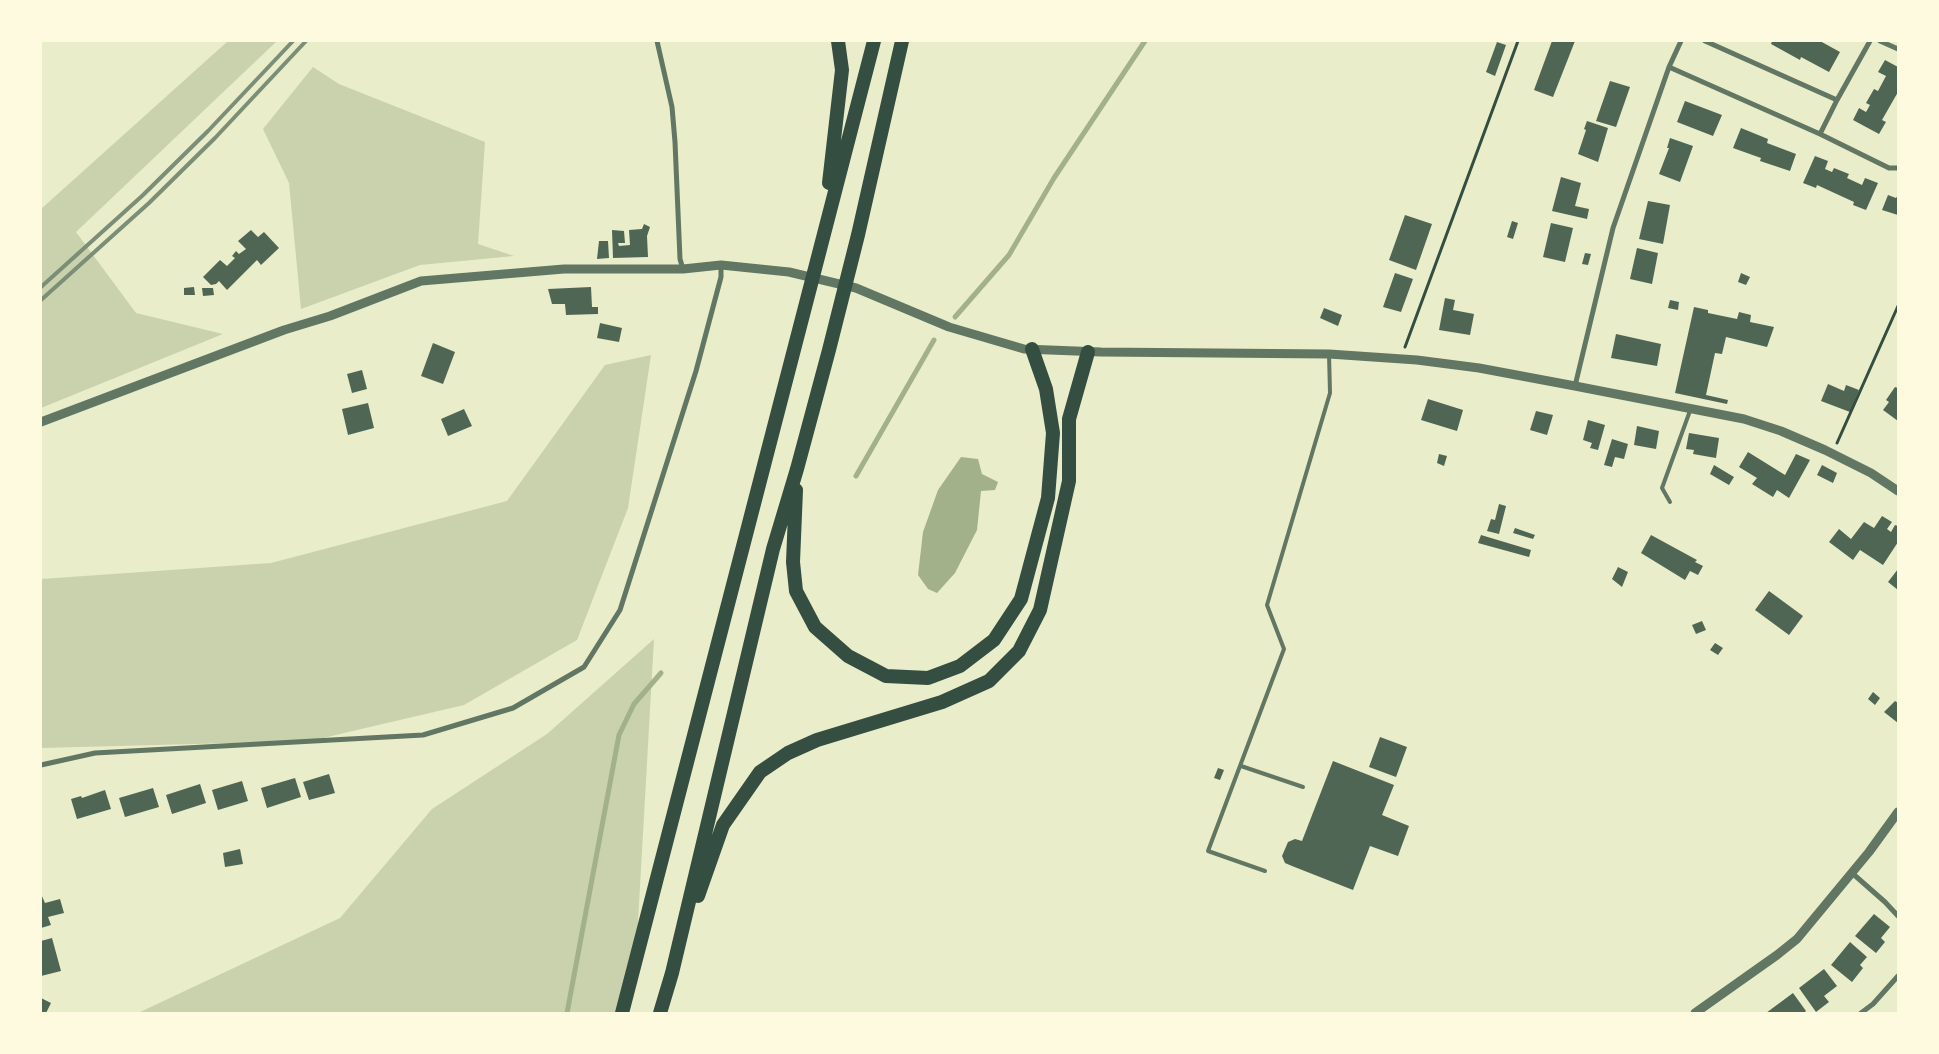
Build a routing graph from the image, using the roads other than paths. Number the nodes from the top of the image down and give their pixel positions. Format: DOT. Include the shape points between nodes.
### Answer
graph roads {
  1 [pos="657,41"];
  2 [pos="838,41"];
  3 [pos="874,41"];
  4 [pos="902,41"];
  5 [pos="1681,41"];
  6 [pos="1705,41"];
  7 [pos="1870,41"];
  8 [pos="1880,41"];
  9 [pos="1898,49"];
  10 [pos="1669,67"];
  11 [pos="1837,100"];
  12 [pos="1820,134"];
  13 [pos="1898,168"];
  14 [pos="824,231"];
  15 [pos="721,265"];
  16 [pos="683,269"];
  17 [pos="1032,349"];
  18 [pos="1088,352"];
  19 [pos="1329,354"];
  20 [pos="1575,386"];
  21 [pos="1691,408"];
  22 [pos="41,422"];
  23 [pos="798,469"];
  24 [pos="1898,491"];
  25 [pos="1670,502"];
  26 [pos="41,765"];
  27 [pos="1241,766"];
  28 [pos="1303,787"];
  29 [pos="1898,812"];
  30 [pos="1264,871"];
  31 [pos="1852,874"];
  32 [pos="1898,916"];
  33 [pos="672,973"];
  34 [pos="1898,976"];
  35 [pos="622,1013"];
  36 [pos="660,1013"];
  37 [pos="1695,1013"];
  38 [pos="1861,1013"];
  1 -- 16 [label="street" via="672,108"];
  2 -- 14 [label="highway" via="842,70"];
  3 -- 14 [label="highway"];
  4 -- 23 [label="highway" via="858,235"];
  5 -- 10 [label="street"];
  6 -- 11 [label="street"];
  7 -- 11 [label="street"];
  8 -- 9 [label="street"];
  10 -- 12 [label="street"];
  10 -- 20 [label="street" via="1613,228"];
  11 -- 12 [label="street"];
  12 -- 13 [label="street" via="1889,168"];
  14 -- 35 [label="highway"];
  15 -- 16 [label="street"];
  15 -- 17 [label="street" via="789,272 856,288 949,327"];
  15 -- 26 [label="street" via="722,278 696,371 620,610 584,667 513,708 423,735 95,753"];
  16 -- 22 [label="street" via="564,269 422,281"];
  17 -- 18 [label="street"];
  17 -- 23 [label="highway" via="1046,389 1054,433 1048,498 1021,599 994,640 960,666 928,678 886,676 848,656 815,627 796,591 793,562"];
  18 -- 19 [label="street"];
  18 -- 33 [label="highway" via="1070,419 1070,481 1040,610 1020,651 989,681 942,702 816,740 760,772 722,825"];
  19 -- 20 [label="street" via="1479,368"];
  19 -- 27 [label="lane" via="1330,393 1267,605 1284,649"];
  20 -- 21 [label="street"];
  21 -- 24 [label="street" via="1782,431 1871,473"];
  21 -- 25 [label="lane" via="1662,488"];
  23 -- 33 [label="highway" via="773,549"];
  27 -- 28 [label="lane"];
  27 -- 30 [label="lane" via="1208,851"];
  29 -- 31 [label="street"];
  31 -- 32 [label="street"];
  31 -- 37 [label="street" via="1797,939"];
  33 -- 36 [label="highway"];
  34 -- 38 [label="street"];
}
